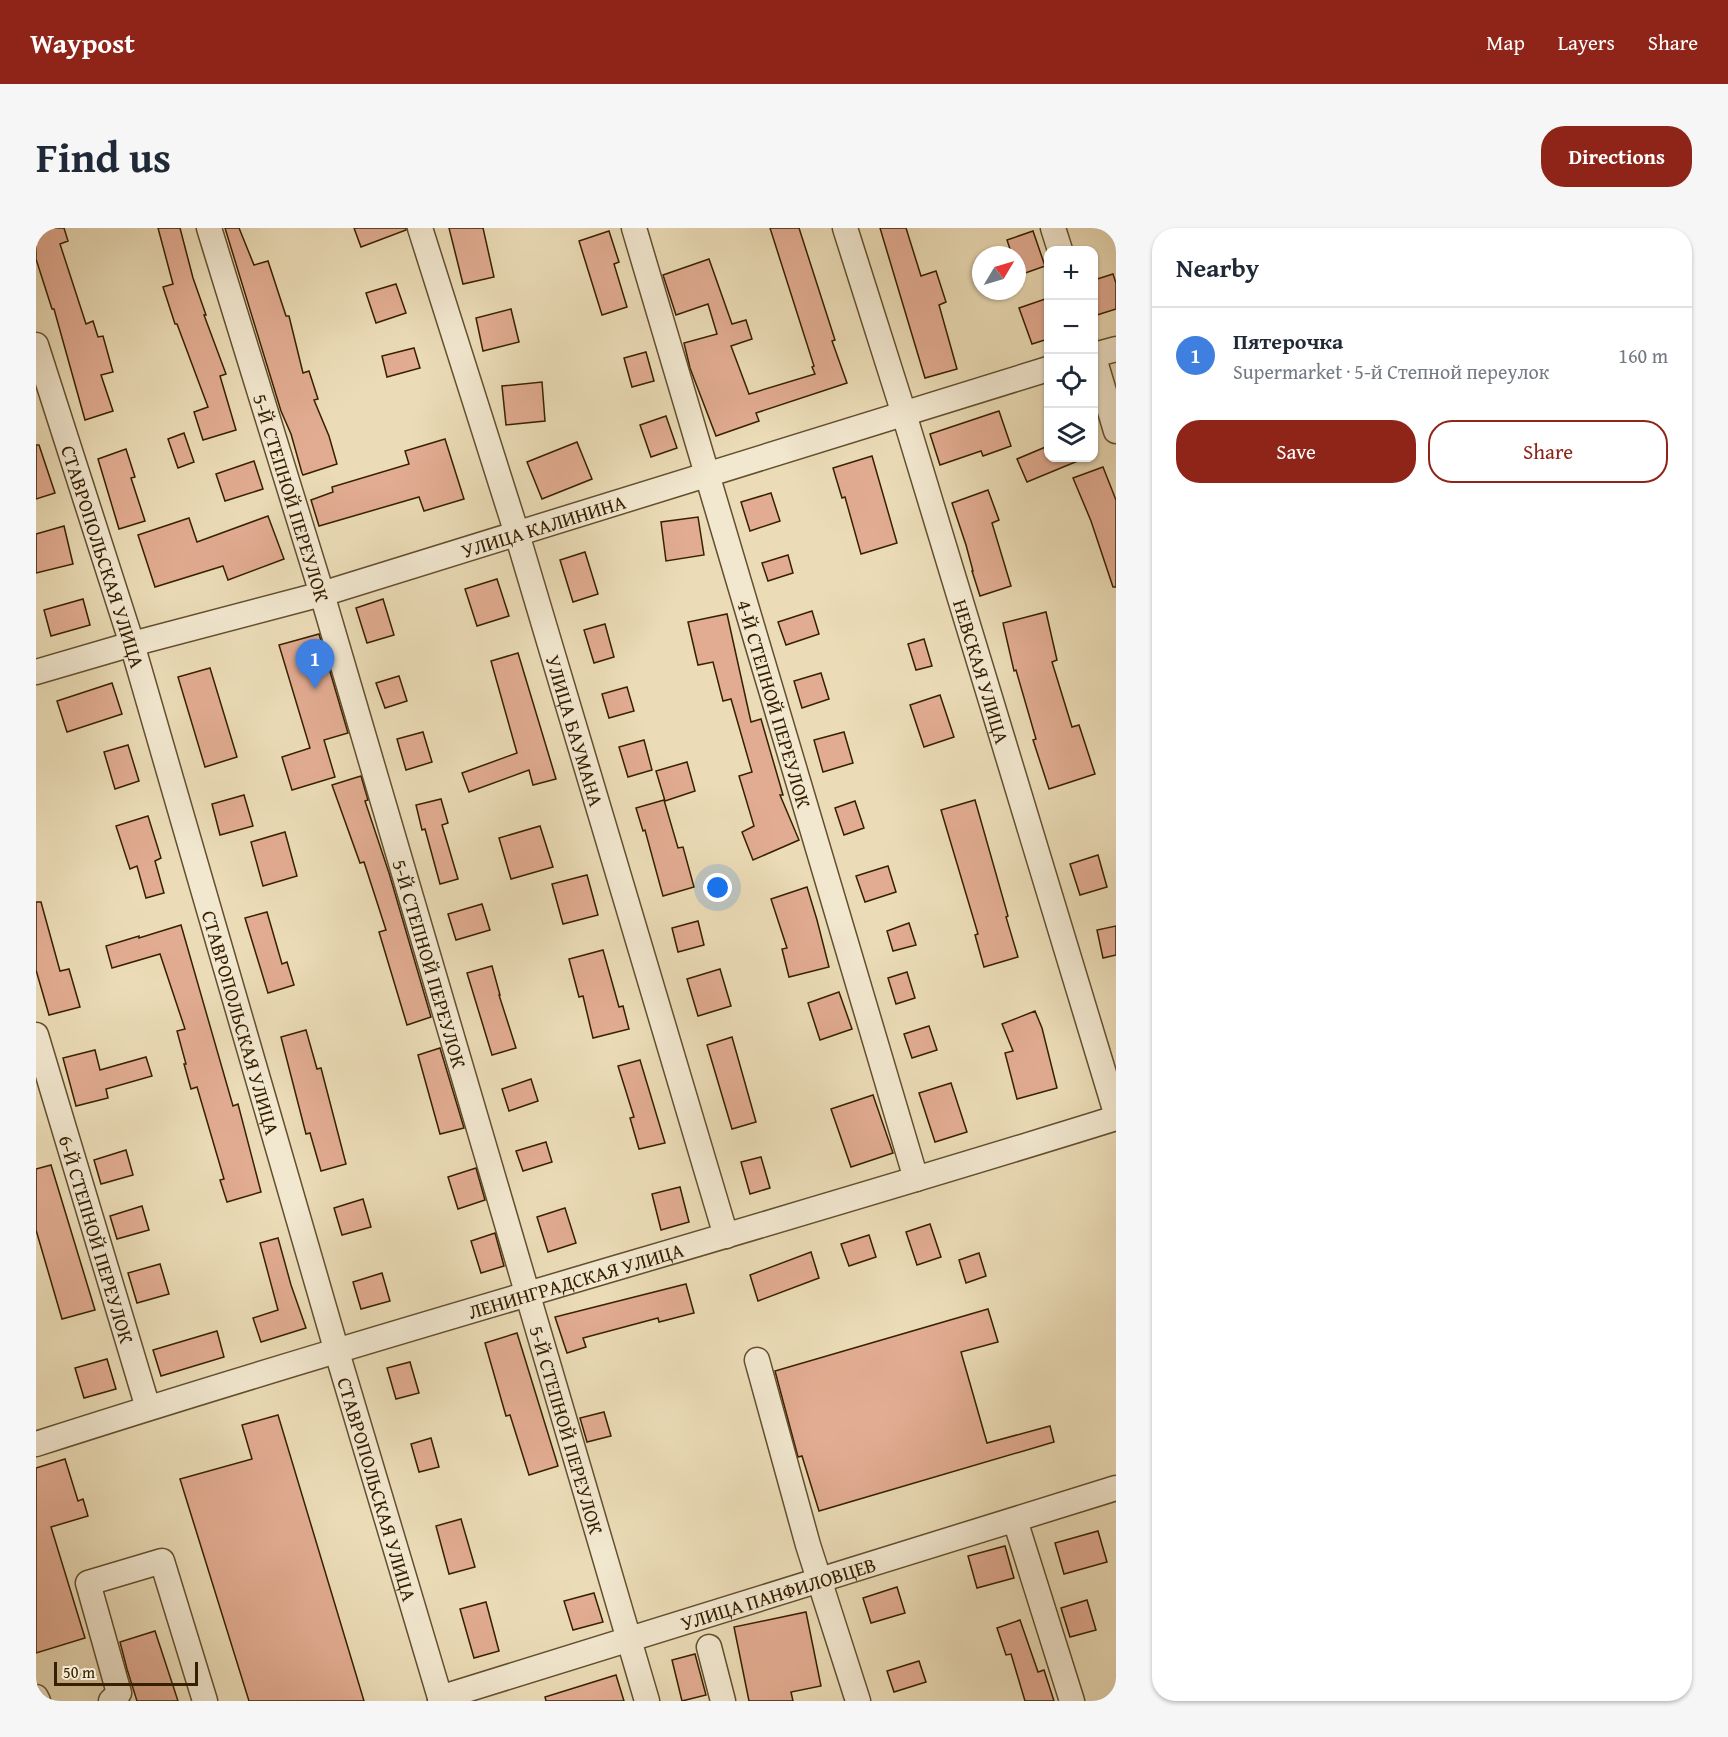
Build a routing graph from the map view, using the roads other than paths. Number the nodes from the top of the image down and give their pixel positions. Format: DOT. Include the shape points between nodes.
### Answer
graph roads {
  1 [pos="209,228"];
  2 [pos="420,228"];
  3 [pos="634,228"];
  4 [pos="845,228"];
  5 [pos="1053,228"];
  6 [pos="1059,246"];
  7 [pos="36,345"];
  8 [pos="1116,348"];
  9 [pos="1098,355"];
  10 [pos="1044,370"];
  11 [pos="1098,370"];
  12 [pos="904,414"];
  13 [pos="1116,431"];
  14 [pos="708,475"];
  15 [pos="517,534"];
  16 [pos="322,594"];
  17 [pos="132,644"];
  18 [pos="36,672"];
  19 [pos="36,1035"];
  20 [pos="1116,1113"];
  21 [pos="1116,1118"];
  22 [pos="916,1179"];
  23 [pos="726,1236"];
  24 [pos="527,1292"];
  25 [pos="337,1352"];
  26 [pos="757,1360"];
  27 [pos="148,1408"];
  28 [pos="36,1444"];
  29 [pos="1116,1488"];
  30 [pos="1015,1520"];
  31 [pos="820,1580"];
  32 [pos="628,1639"];
  33 [pos="709,1647"];
  34 [pos="36,1697"];
  35 [pos="441,1699"];
  36 [pos="38,1701"];
  37 [pos="111,1701"];
  38 [pos="205,1701"];
  39 [pos="647,1701"];
  40 [pos="723,1701"];
  41 [pos="858,1701"];
  42 [pos="1072,1701"];
  1 -- 16 [label="street, 5-Й СТЕПНОЙ ПЕРЕУЛОК"];
  2 -- 15 [label="street, УЛИЦА БАУМАНА"];
  3 -- 14 [label="street, 4-Й СТЕПНОЙ ПЕРЕУЛОК"];
  4 -- 12 [label="street, НЕВСКАЯ УЛИЦА"];
  5 -- 6 [label="street"];
  7 -- 17 [label="street, СТАВРОПОЛЬСКАЯ УЛИЦА"];
  8 -- 9 [label="street"];
  10 -- 12 [label="street, УЛИЦА КАЛИНИНА"];
  11 -- 13 [label="street"];
  12 -- 14 [label="street, УЛИЦА КАЛИНИНА"];
  12 -- 20 [label="street, НЕВСКАЯ УЛИЦА"];
  14 -- 15 [label="street, УЛИЦА КАЛИНИНА"];
  14 -- 22 [label="street, 4-Й СТЕПНОЙ ПЕРЕУЛОК"];
  15 -- 16 [label="street, УЛИЦА КАЛИНИНА"];
  15 -- 23 [label="street, УЛИЦА БАУМАНА"];
  16 -- 17 [label="street, УЛИЦА КАЛИНИНА"];
  16 -- 24 [label="street, 5-Й СТЕПНОЙ ПЕРЕУЛОК"];
  17 -- 18 [label="street, УЛИЦА КАЛИНИНА"];
  17 -- 25 [label="street, СТАВРОПОЛЬСКАЯ УЛИЦА"];
  19 -- 27 [label="street, 6-Й СТЕПНОЙ ПЕРЕУЛОК"];
  21 -- 22 [label="street, ЛЕНИНГРАДСКАЯ УЛИЦА"];
  22 -- 23 [label="street, ЛЕНИНГРАДСКАЯ УЛИЦА"];
  23 -- 24 [label="street, ЛЕНИНГРАДСКАЯ УЛИЦА"];
  24 -- 25 [label="street, ЛЕНИНГРАДСКАЯ УЛИЦА"];
  24 -- 32 [label="street, 5-Й СТЕПНОЙ ПЕРЕУЛОК"];
  25 -- 27 [label="street, ЛЕНИНГРАДСКАЯ УЛИЦА"];
  25 -- 35 [label="street, СТАВРОПОЛЬСКАЯ УЛИЦА"];
  26 -- 31 [label="street"];
  27 -- 28 [label="street, ЛЕНИНГРАДСКАЯ УЛИЦА"];
  29 -- 30 [label="street, УЛИЦА ПАНФИЛОВЦЕВ"];
  30 -- 31 [label="street, УЛИЦА ПАНФИЛОВЦЕВ"];
  30 -- 42 [label="street"];
  31 -- 32 [label="street, УЛИЦА ПАНФИЛОВЦЕВ"];
  31 -- 41 [label="street"];
  32 -- 35 [label="street, УЛИЦА ПАНФИЛОВЦЕВ"];
  32 -- 39 [label="street, 5-Й СТЕПНОЙ ПЕРЕУЛОК"];
  33 -- 40 [label="street"];
  34 -- 36 [label="street"];
  37 -- 38 [label="street" via="119,1693 88,1583 162,1561"];
}
